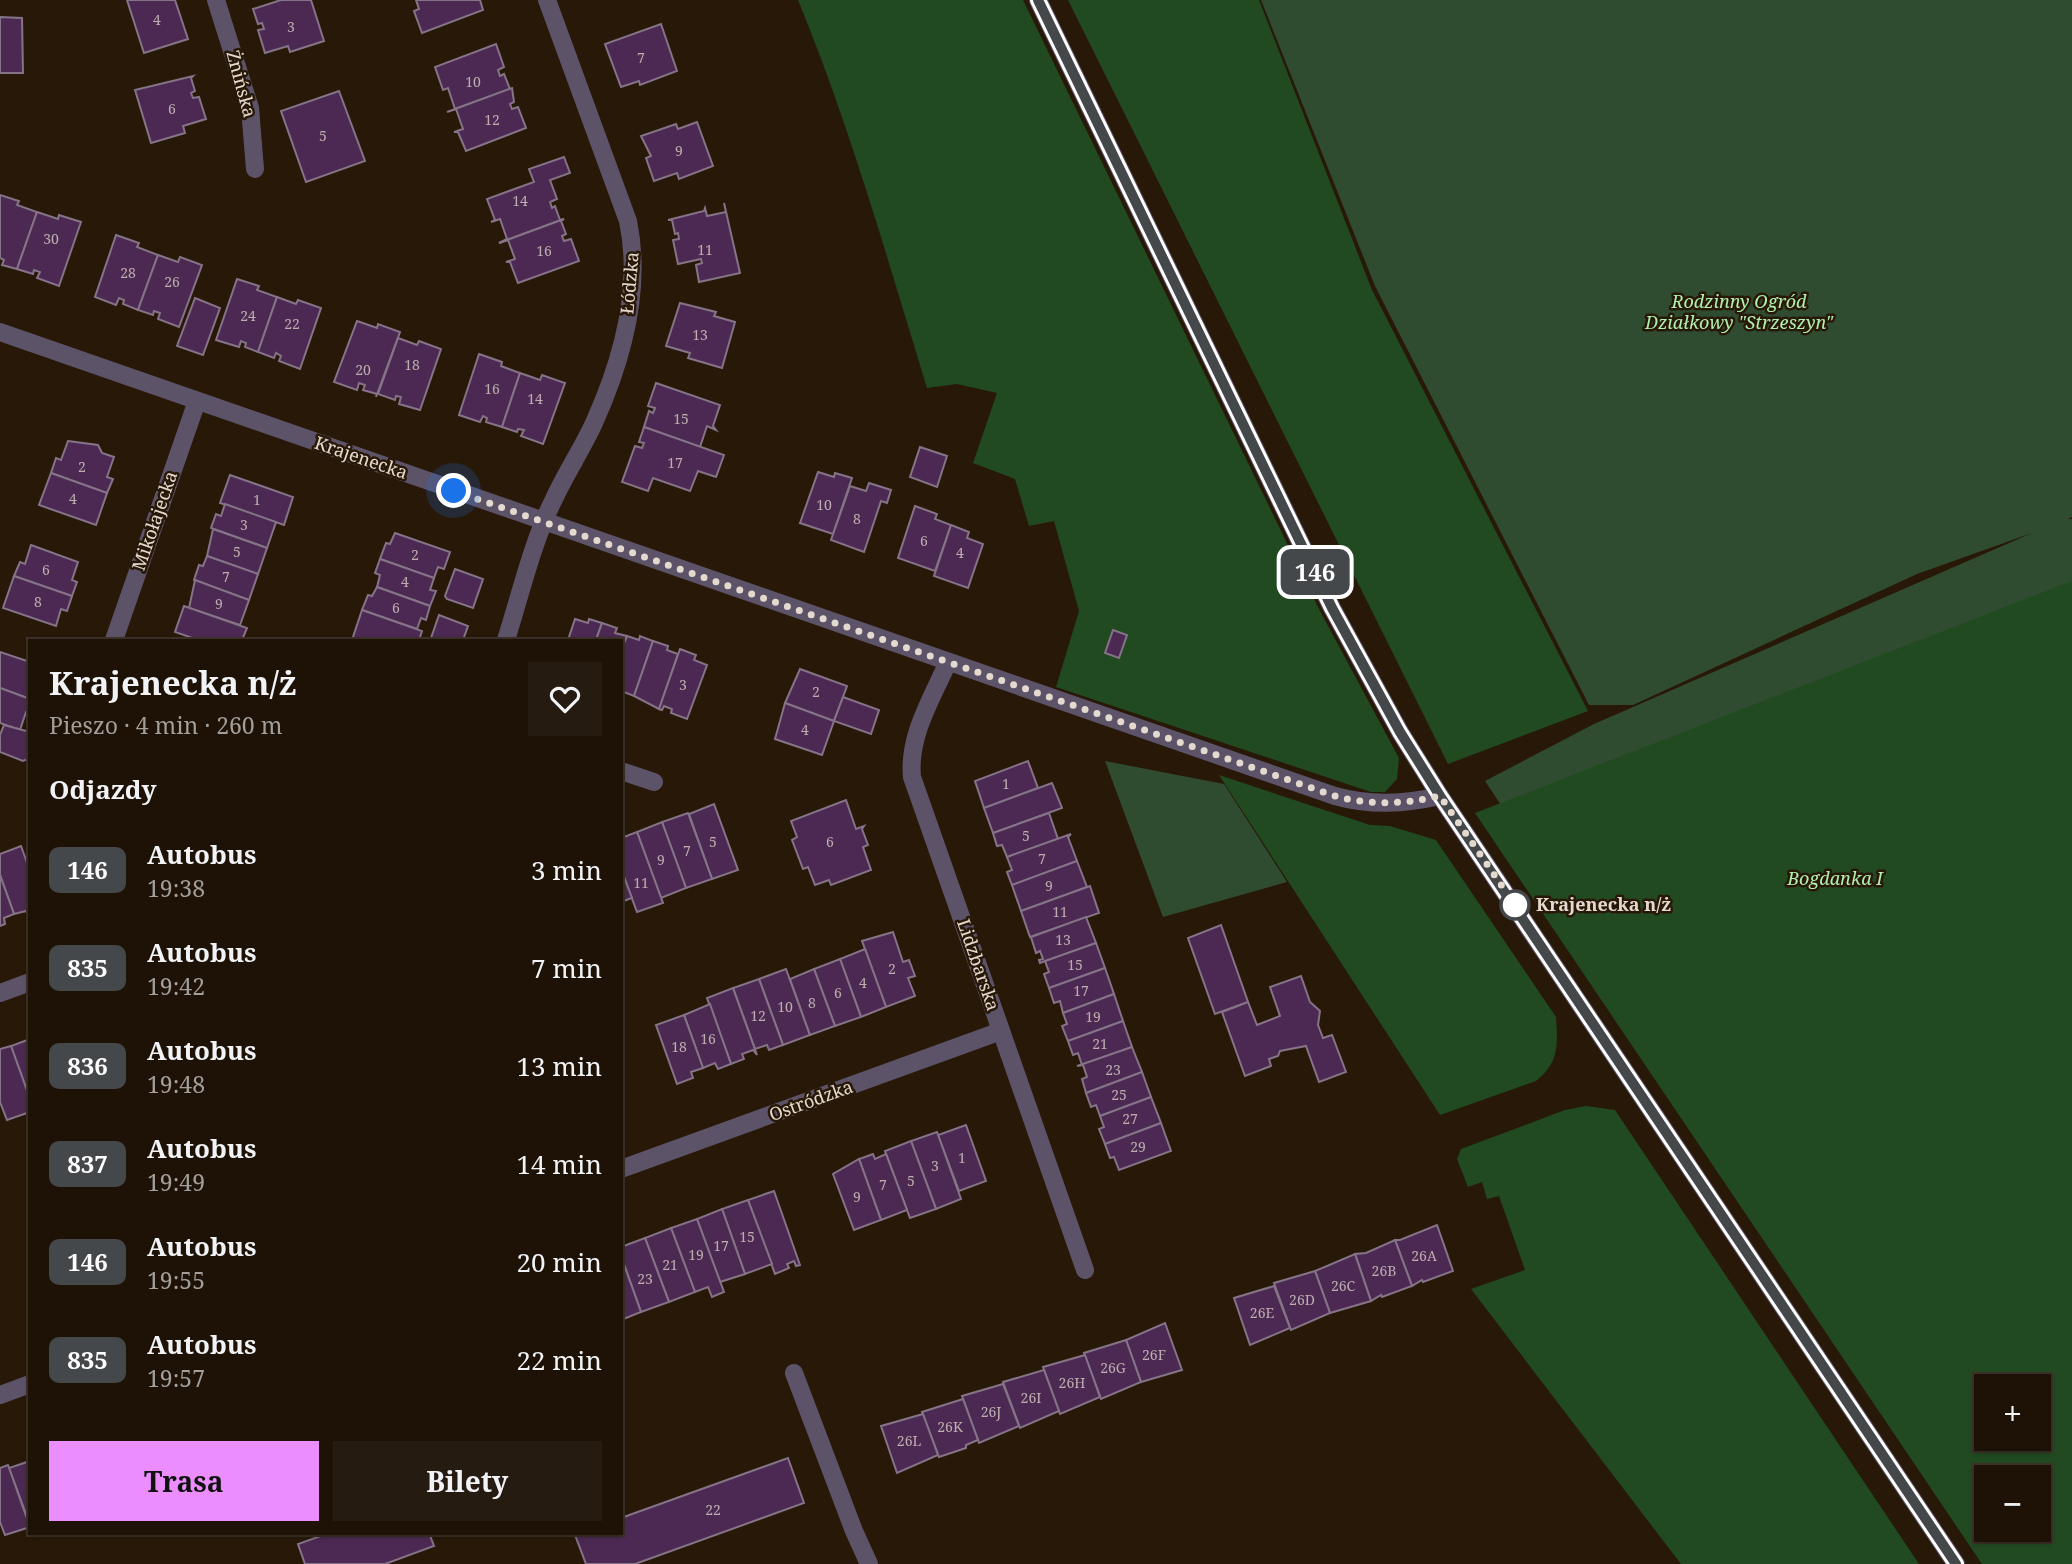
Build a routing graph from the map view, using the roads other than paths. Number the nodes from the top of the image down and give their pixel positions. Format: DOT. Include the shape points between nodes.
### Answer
graph roads {
  1 [pos="216,0"];
  2 [pos="547,0"];
  3 [pos="1038,0"];
  4 [pos="255,169"];
  5 [pos="0,332"];
  6 [pos="197,401"];
  7 [pos="545,522"];
  8 [pos="114,639"];
  9 [pos="506,639"];
  10 [pos="948,662"];
  11 [pos="623,772"];
  12 [pos="654,782"];
  13 [pos="1440,796"];
  14 [pos="28,983"];
  15 [pos="0,993"];
  16 [pos="1001,1031"];
  17 [pos="623,1169"];
  18 [pos="1085,1270"];
  19 [pos="793,1373"];
  20 [pos="28,1385"];
  21 [pos="0,1395"];
  22 [pos="869,1564"];
  23 [pos="1956,1564"];
  1 -- 4 [label="street, Żnińska" via="250,108"];
  2 -- 7 [label="street, Łódzka" via="628,220 634,257 629,313 608,389"];
  3 -- 13 [label="street" via="1332,608"];
  5 -- 6 [label="street, Krajenecka"];
  6 -- 7 [label="street, Krajenecka"];
  6 -- 8 [label="street, Mikołajecka"];
  7 -- 9 [label="street, Łódzka"];
  7 -- 10 [label="street, Krajenecka"];
  10 -- 13 [label="street, Krajenecka" via="1343,799 1387,804"];
  10 -- 16 [label="street, Lidzbarska" via="914,740 912,777"];
  11 -- 12 [label="street"];
  13 -- 23 [label="street"];
  14 -- 15 [label="street"];
  16 -- 17 [label="street, Ostródzka"];
  16 -- 18 [label="street, Lidzbarska"];
  19 -- 22 [label="street"];
  20 -- 21 [label="street"];
}
